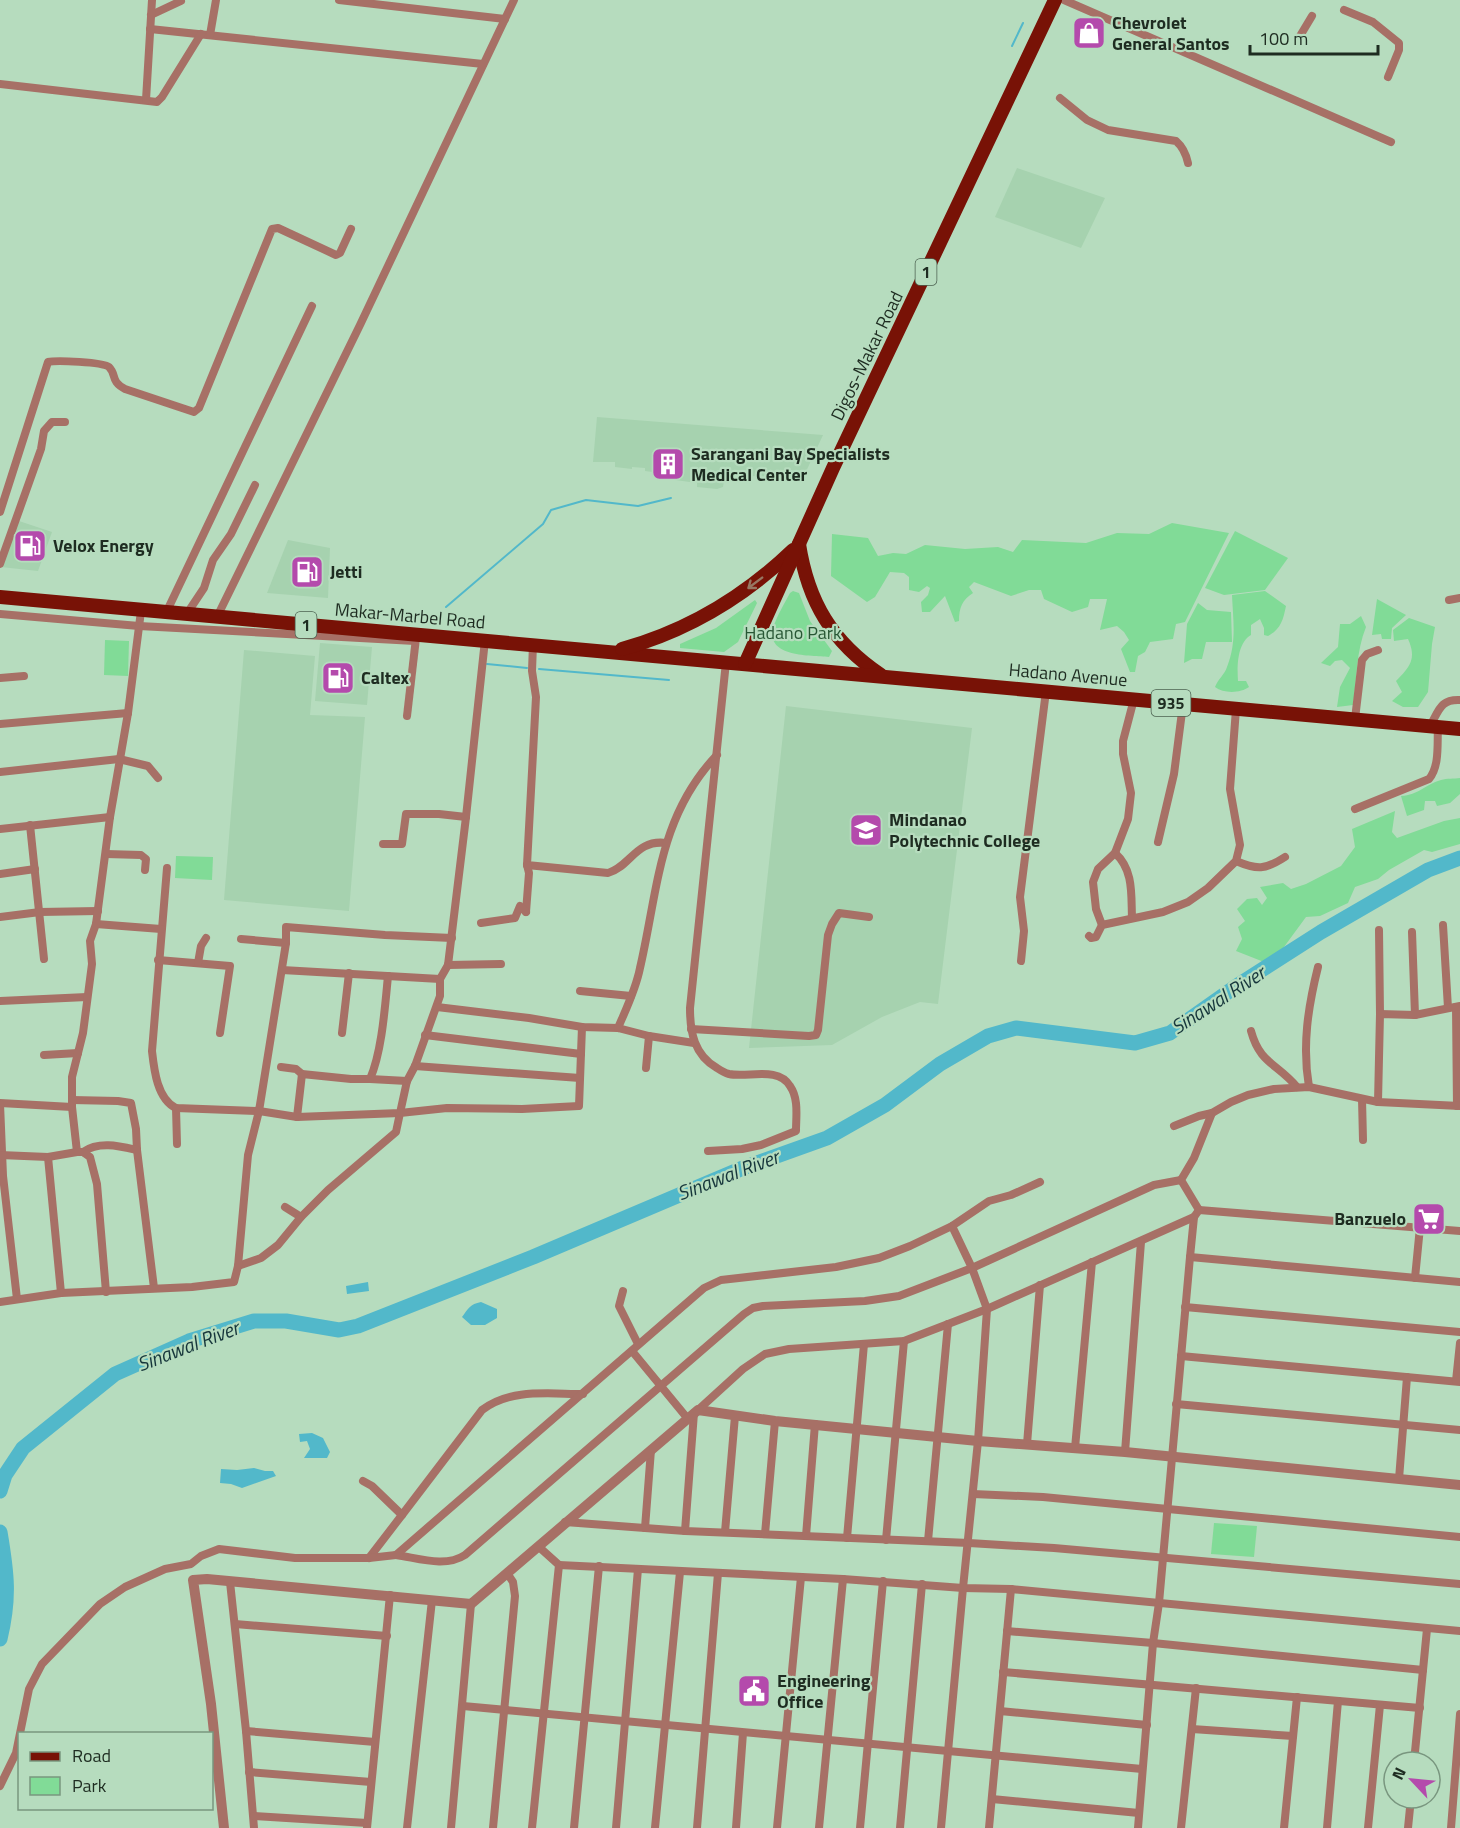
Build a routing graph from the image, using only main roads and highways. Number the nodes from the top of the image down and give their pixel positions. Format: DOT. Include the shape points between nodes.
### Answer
graph roads {
  1 [pos="1055,0"];
  2 [pos="799,544"];
  3 [pos="0,597"];
  4 [pos="612,651"];
  5 [pos="745,664"];
  6 [pos="883,676"];
  7 [pos="1460,729"];
  1 -- 2 [label="main road, Digos-Makar Road / 1"];
  2 -- 4 [label="main road, one-way" via="758,581 713,611 664,635"];
  2 -- 5 [label="main road, Digos-Makar Road / 1"];
  2 -- 6 [label="main road" via="807,584 825,620 851,651"];
  3 -- 4 [label="main road, Makar-Marbel Road / 1" via="416,638"];
  4 -- 5 [label="main road, Makar-Marbel Road / 1"];
  5 -- 6 [label="main road, Hadano Avenue / 935"];
  6 -- 7 [label="main road, Hadano Avenue / 935"];
}
